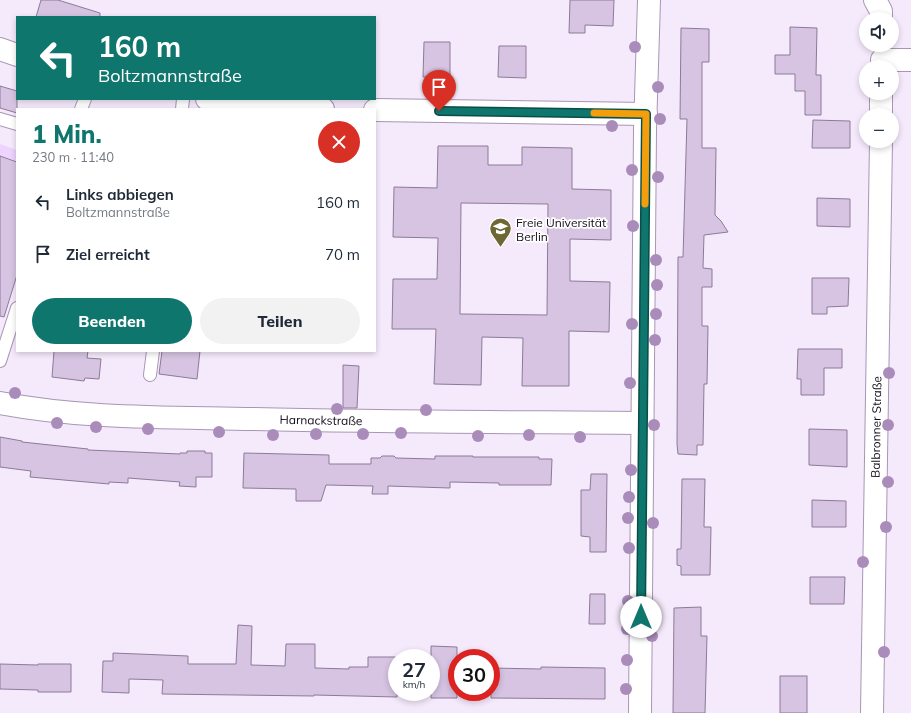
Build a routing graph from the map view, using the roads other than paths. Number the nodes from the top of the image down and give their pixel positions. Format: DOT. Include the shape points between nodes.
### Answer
graph roads {
  1 [pos="649,0"];
  2 [pos="875,0"];
  3 [pos="881,12"];
  4 [pos="0,49"];
  5 [pos="16,55"];
  6 [pos="882,57"];
  7 [pos="911,60"];
  8 [pos="215,100"];
  9 [pos="282,108"];
  10 [pos="376,110"];
  11 [pos="646,114"];
  12 [pos="0,119"];
  13 [pos="16,124"];
  14 [pos="881,148"];
  15 [pos="16,311"];
  16 [pos="153,352"];
  17 [pos="0,361"];
  18 [pos="150,375"];
  19 [pos="0,403"];
  20 [pos="642,423"];
  21 [pos="640,713"];
  22 [pos="872,713"];
  1 -- 11 [label="street"];
  2 -- 3 [label="street"];
  4 -- 5 [label="street"];
  6 -- 7 [label="street"];
  8 -- 9 [label="street"];
  10 -- 11 [label="street"];
  11 -- 20 [label="street"];
  12 -- 13 [label="lane"];
  14 -- 22 [label="street, Balbronner Straße"];
  15 -- 17 [label="lane"];
  16 -- 18 [label="lane"];
  19 -- 20 [label="street, Harnackstraße" via="113,416"];
  20 -- 21 [label="street"];
}
